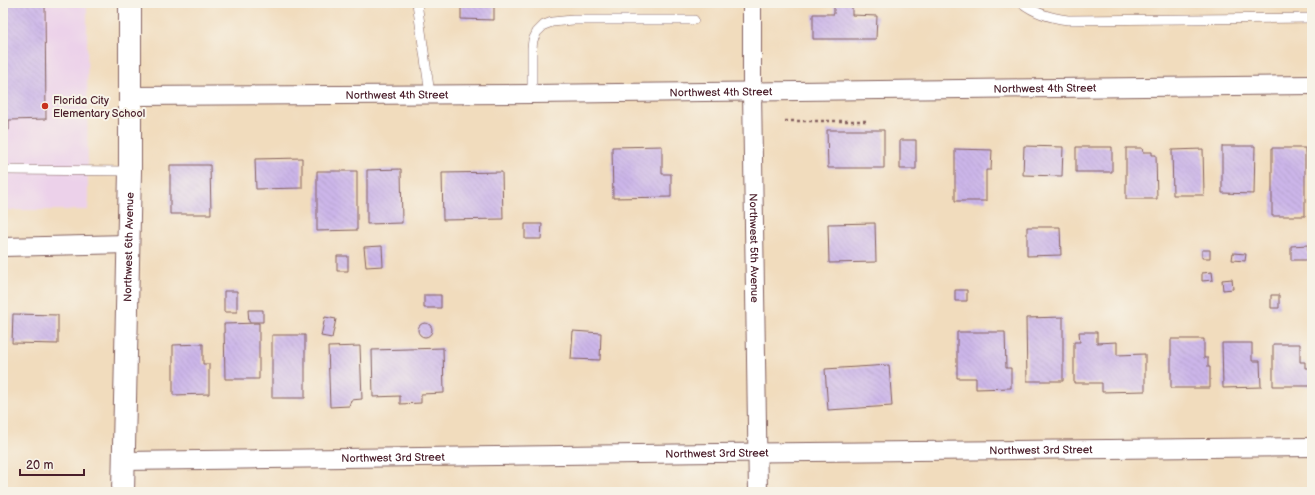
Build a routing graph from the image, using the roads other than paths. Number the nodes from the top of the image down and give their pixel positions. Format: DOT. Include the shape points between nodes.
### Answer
graph roads {
  1 [pos="130,3"];
  2 [pos="417,3"];
  3 [pos="752,3"];
  4 [pos="1022,3"];
  5 [pos="1312,18"];
  6 [pos="694,20"];
  7 [pos="1312,86"];
  8 [pos="752,91"];
  9 [pos="430,94"];
  10 [pos="532,94"];
  11 [pos="130,96"];
  12 [pos="3,170"];
  13 [pos="130,171"];
  14 [pos="128,244"];
  15 [pos="3,248"];
  16 [pos="1312,447"];
  17 [pos="758,452"];
  18 [pos="123,461"];
  19 [pos="123,492"];
  20 [pos="758,492"];
  1 -- 11 [label="street, Northwest 6th Avenue"];
  2 -- 9 [label="lane"];
  3 -- 8 [label="street, Northwest 5th Avenue"];
  4 -- 5 [label="lane" via="1045,16 1068,20"];
  6 -- 10 [label="lane" via="552,22 537,32 533,40"];
  7 -- 8 [label="street, Northwest 4th Street"];
  8 -- 10 [label="street, Northwest 4th Street"];
  8 -- 17 [label="street, Northwest 5th Avenue"];
  9 -- 10 [label="street, Northwest 4th Street"];
  9 -- 11 [label="street, Northwest 4th Street"];
  11 -- 13 [label="street, Northwest 6th Avenue"];
  12 -- 13 [label="lane"];
  13 -- 14 [label="street, Northwest 6th Avenue"];
  14 -- 15 [label="street"];
  14 -- 18 [label="street, Northwest 6th Avenue"];
  16 -- 17 [label="street, Northwest 3rd Street"];
  17 -- 18 [label="street, Northwest 3rd Street"];
  17 -- 20 [label="street, Northwest 5th Avenue"];
  18 -- 19 [label="street, Northwest 6th Avenue"];
}
